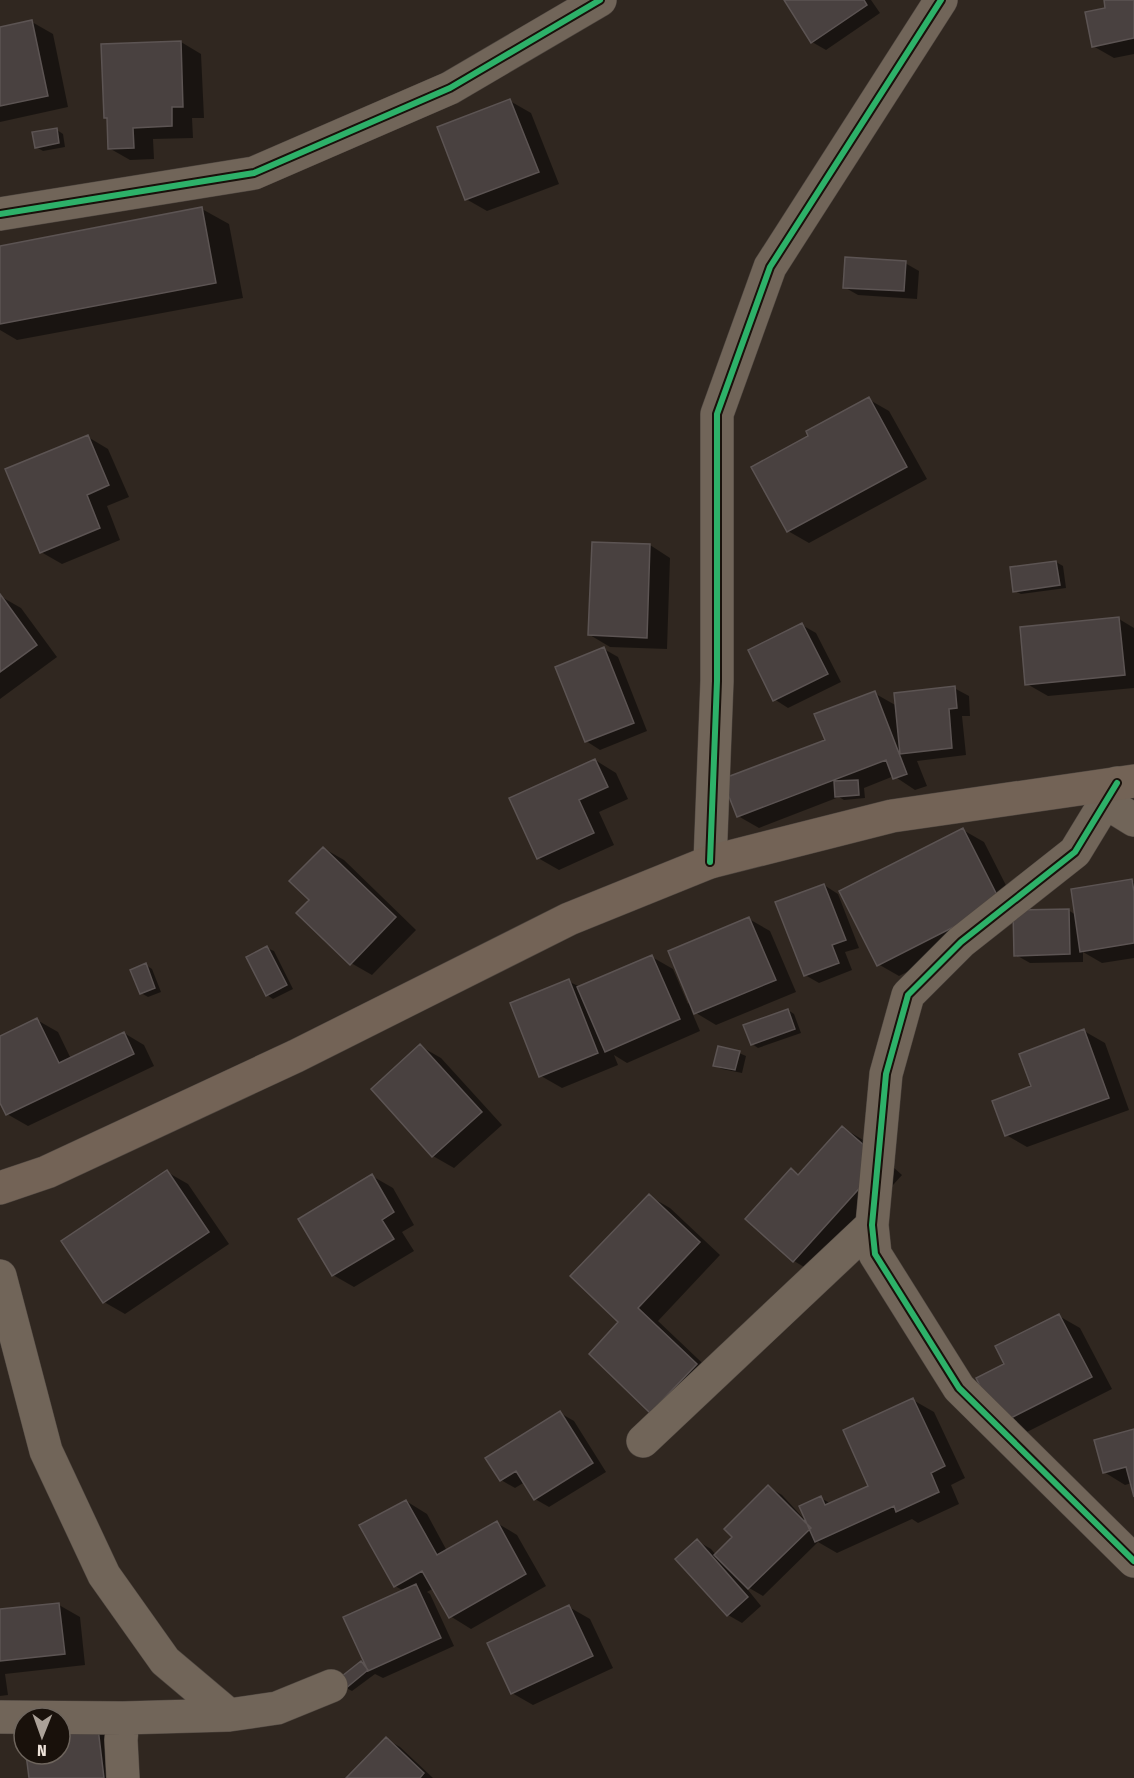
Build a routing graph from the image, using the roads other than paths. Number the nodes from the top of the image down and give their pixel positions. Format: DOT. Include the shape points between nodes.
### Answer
graph roads {
  1 [pos="600,0"];
  2 [pos="941,0"];
  3 [pos="0,214"];
  4 [pos="1119,789"];
  5 [pos="1134,820"];
  6 [pos="710,862"];
  7 [pos="0,1188"];
  8 [pos="872,1225"];
  9 [pos="0,1276"];
  10 [pos="643,1442"];
  11 [pos="1134,1561"];
  12 [pos="331,1686"];
  13 [pos="229,1715"];
  14 [pos="0,1717"];
  15 [pos="123,1718"];
  16 [pos="123,1778"];
  1 -- 3 [label="street" via="450,88 254,173"];
  2 -- 6 [label="street" via="770,267 717,414 717,681"];
  4 -- 5 [label="street"];
  4 -- 6 [label="main road" via="892,816"];
  4 -- 8 [label="street" via="1075,852 961,942 909,995 886,1074"];
  6 -- 7 [label="main road" via="569,919 296,1056 47,1172"];
  8 -- 10 [label="street"];
  8 -- 11 [label="street" via="875,1254 959,1388"];
  9 -- 13 [label="street" via="46,1451 104,1575 165,1661"];
  12 -- 13 [label="street" via="277,1708"];
  13 -- 15 [label="street"];
  14 -- 15 [label="street"];
  15 -- 16 [label="street"];
}
